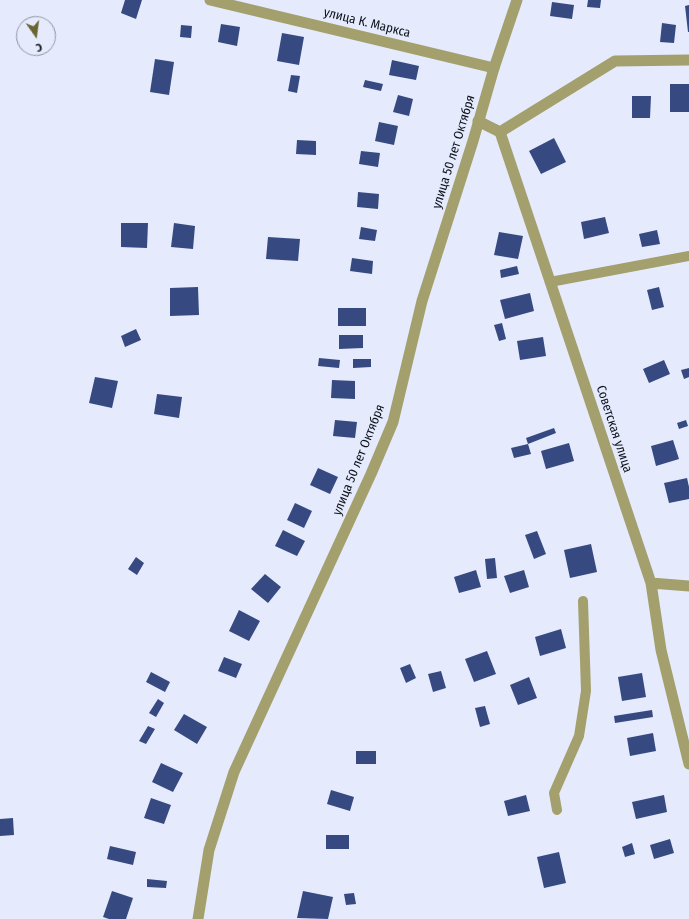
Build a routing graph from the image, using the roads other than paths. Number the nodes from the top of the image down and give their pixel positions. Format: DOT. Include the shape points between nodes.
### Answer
graph roads {
  1 [pos="210,0"];
  2 [pos="516,0"];
  3 [pos="689,60"];
  4 [pos="494,68"];
  5 [pos="478,121"];
  6 [pos="500,132"];
  7 [pos="689,256"];
  8 [pos="550,282"];
  9 [pos="651,583"];
  10 [pos="689,586"];
  11 [pos="583,601"];
  12 [pos="689,764"];
  13 [pos="557,810"];
  14 [pos="198,919"];
  1 -- 4 [label="street, улица К. Маркса"];
  2 -- 4 [label="street, улица 50 лет Октября"];
  3 -- 6 [label="street" via="615,61"];
  4 -- 5 [label="street, улица 50 лет Октября"];
  5 -- 6 [label="street"];
  5 -- 14 [label="street, улица 50 лет Октября" via="422,301 393,422 234,772 209,850"];
  6 -- 8 [label="street, Советская улица"];
  7 -- 8 [label="lane"];
  8 -- 9 [label="street, Советская улица"];
  9 -- 10 [label="street"];
  9 -- 12 [label="street, Советская улица" via="661,650"];
  11 -- 13 [label="lane" via="586,691 579,736 554,793"];
}
